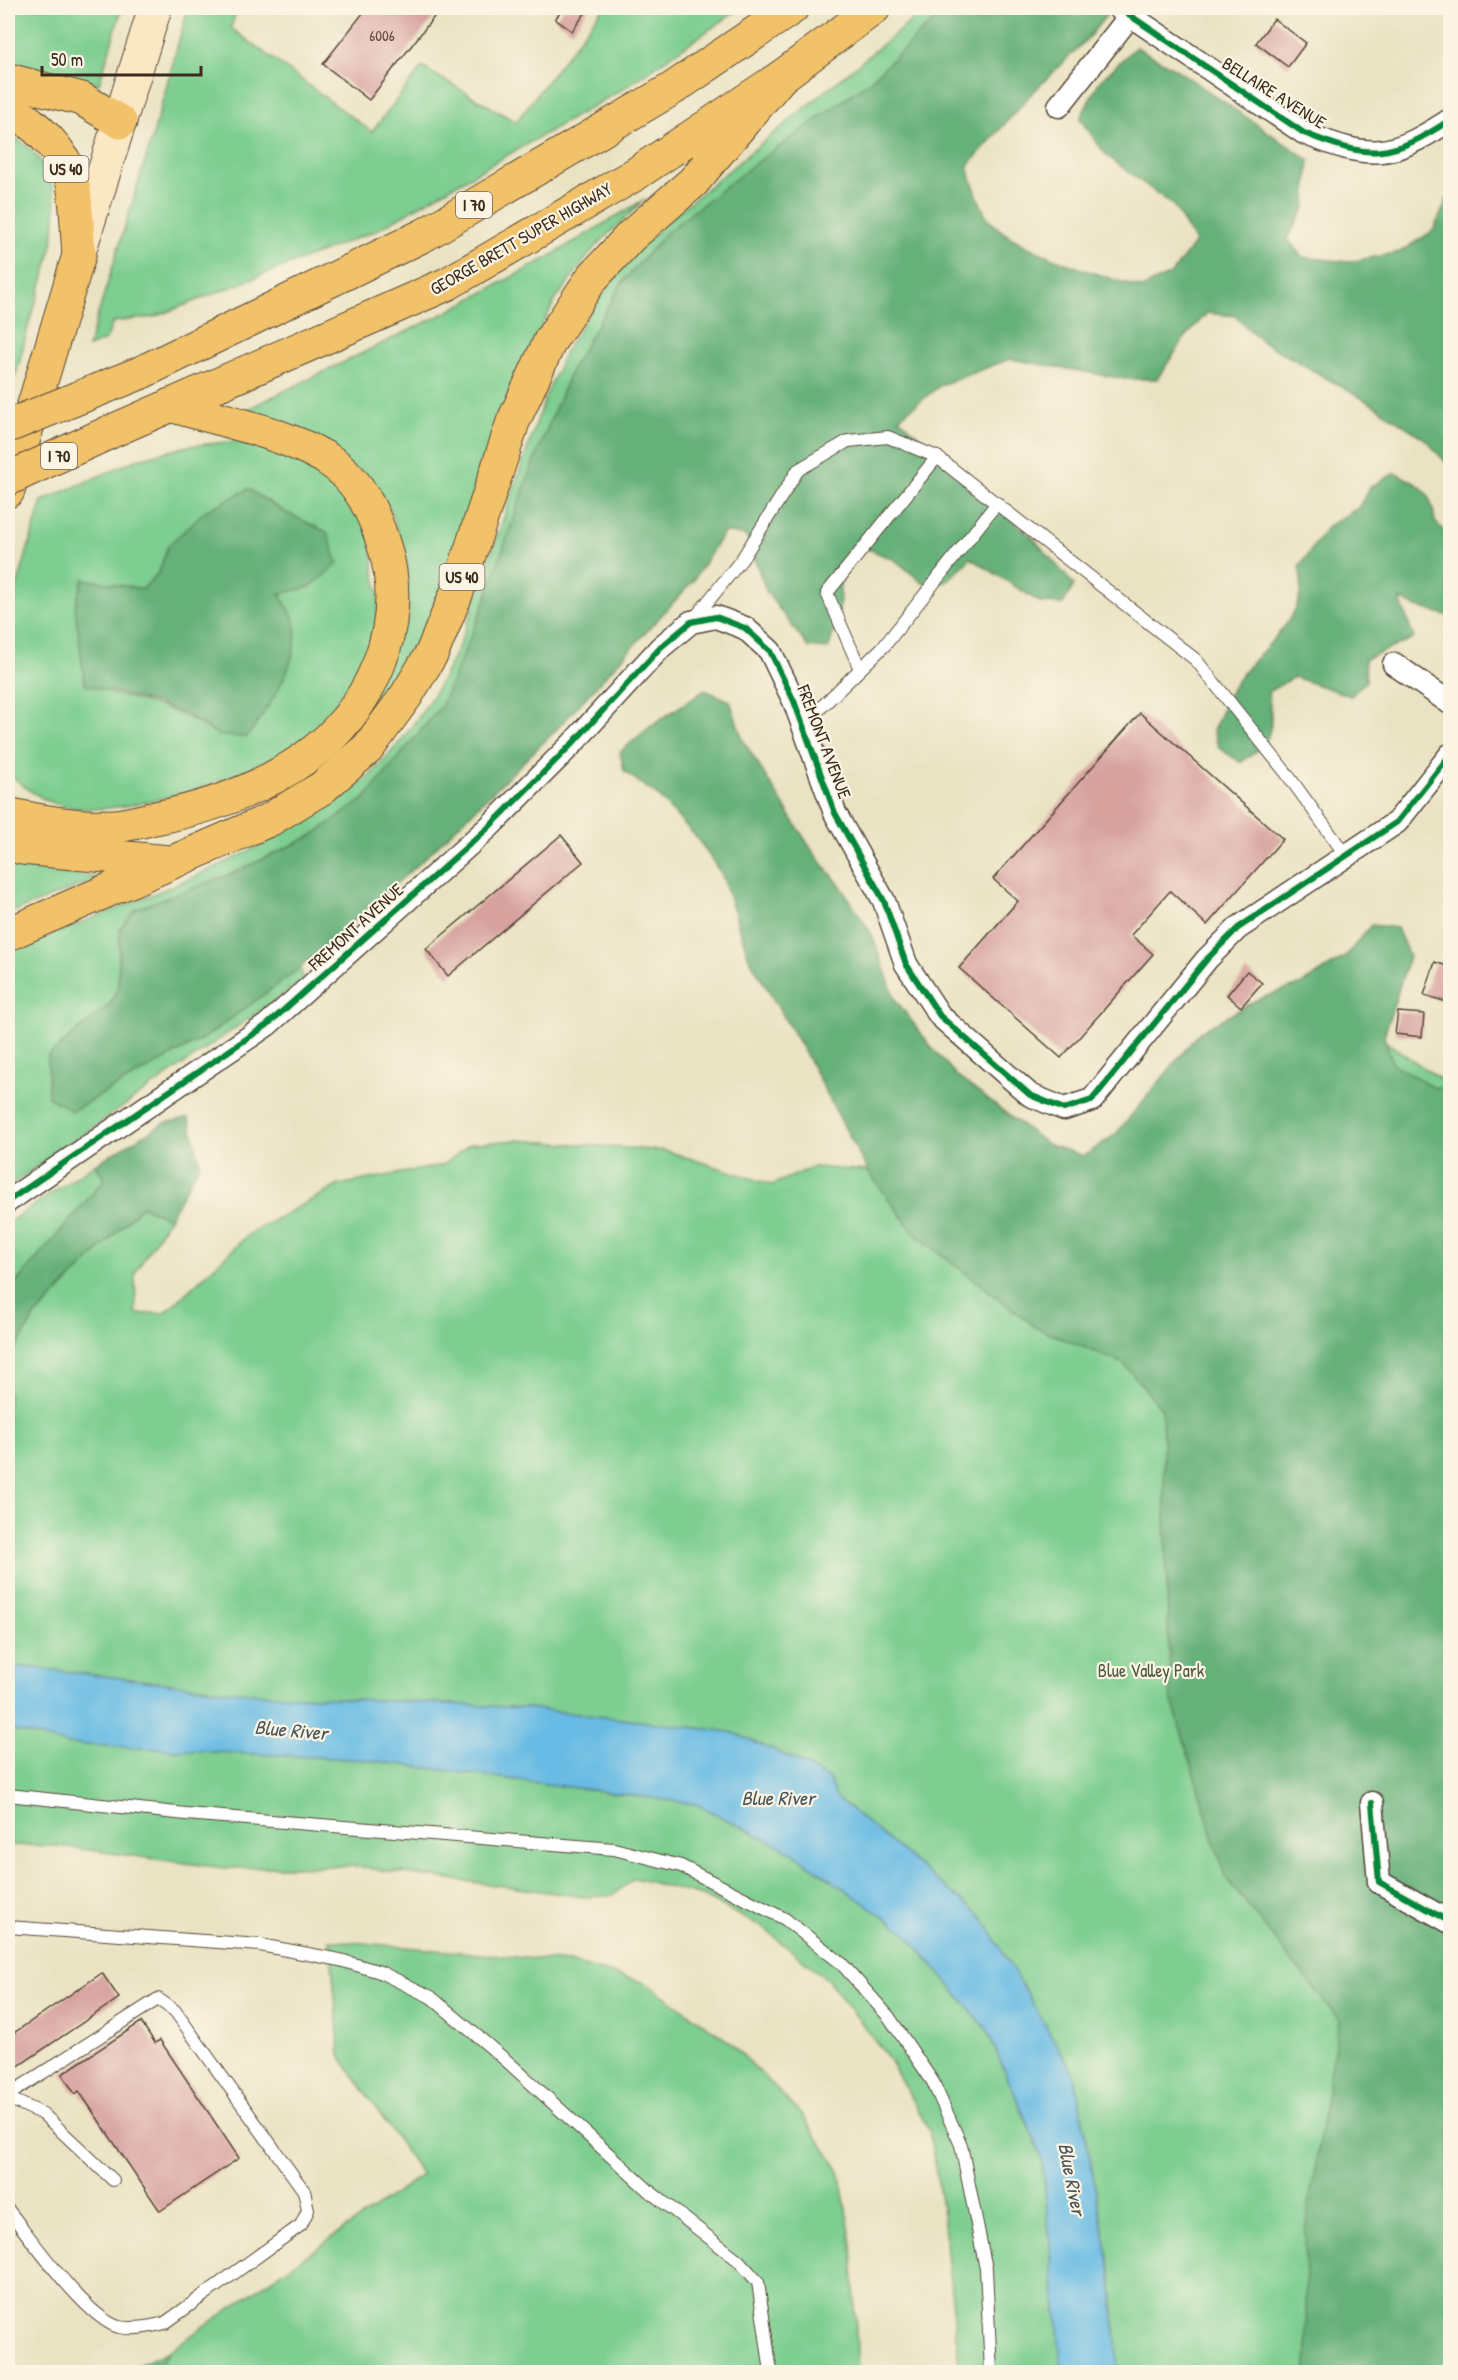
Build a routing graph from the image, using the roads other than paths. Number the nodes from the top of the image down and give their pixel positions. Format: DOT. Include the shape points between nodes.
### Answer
graph roads {
  1 [pos="155,8"];
  2 [pos="792,8"];
  3 [pos="874,8"];
  4 [pos="1125,12"];
  5 [pos="781,77"];
  6 [pos="8,80"];
  7 [pos="8,106"];
  8 [pos="1059,106"];
  9 [pos="1450,120"];
  10 [pos="120,122"];
  11 [pos="78,255"];
  12 [pos="170,405"];
  13 [pos="8,426"];
  14 [pos="937,457"];
  15 [pos="8,480"];
  16 [pos="8,491"];
  17 [pos="997,503"];
  18 [pos="691,622"];
  19 [pos="1394,664"];
  20 [pos="860,669"];
  21 [pos="1450,703"];
  22 [pos="803,725"];
  23 [pos="1450,755"];
  24 [pos="8,793"];
  25 [pos="8,814"];
  26 [pos="45,822"];
  27 [pos="8,844"];
  28 [pos="1347,857"];
  29 [pos="175,862"];
  30 [pos="8,934"];
  31 [pos="8,1201"];
  32 [pos="8,1795"];
  33 [pos="1372,1803"];
  34 [pos="1448,1922"];
  35 [pos="8,1927"];
  36 [pos="8,2097"];
  37 [pos="113,2180"];
  38 [pos="8,2210"];
  39 [pos="771,2373"];
  40 [pos="991,2373"];
  1 -- 10 [label="main road"];
  2 -- 13 [label="main road, I 70, bridge" via="672,89 424,235 140,373"];
  3 -- 5 [label="main road, GEORGE BRETT SUPER HIGHWAY / I 70"];
  4 -- 8 [label="street"];
  4 -- 9 [label="street, BELLAIRE AVENUE" via="1312,136 1362,152 1400,149"];
  5 -- 12 [label="main road, GEORGE BRETT SUPER HIGHWAY / I 70" via="634,175 447,284"];
  5 -- 29 [label="main road, US 40" via="693,183 631,236 592,278 550,341 513,423 457,592 432,653 368,748 322,788 269,820"];
  6 -- 10 [label="main road" via="82,99"];
  7 -- 10 [label="main road" via="90,121"];
  7 -- 11 [label="main road, US 40" via="34,124 59,153 72,182"];
  10 -- 11 [label="main road"];
  11 -- 16 [label="main road, US 40"];
  12 -- 15 [label="main road, GEORGE BRETT SUPER HIGHWAY / I 70, bridge"];
  12 -- 26 [label="main road" via="287,441 325,458 358,485 376,518 392,572 392,623 378,667 352,714 306,757 259,786 190,812 116,826"];
  14 -- 17 [label="lane"];
  14 -- 18 [label="lane" via="888,437 848,441 798,470 742,559"];
  14 -- 20 [label="lane" via="827,593"];
  17 -- 20 [label="lane" via="885,645"];
  17 -- 28 [label="lane" via="1196,660"];
  18 -- 22 [label="street, FREMONT AVENUE" via="717,617 746,628 770,651"];
  18 -- 31 [label="street, FREMONT AVENUE" via="661,647 489,827 284,1010 199,1074"];
  19 -- 21 [label="street"];
  20 -- 22 [label="lane"];
  22 -- 28 [label="street, FREMONT AVENUE" via="835,813 884,901 906,964 940,1016 1030,1095 1064,1108 1092,1100 1207,959 1238,928"];
  23 -- 28 [label="street, FREMONT AVENUE" via="1397,822"];
  24 -- 26 [label="main road"];
  25 -- 26 [label="main road"];
  27 -- 29 [label="main road"];
  29 -- 30 [label="main road, US 40"];
  32 -- 40 [label="lane" via="614,1850 681,1866 785,1918 841,1964 890,2017 933,2082 961,2145 977,2212 987,2269"];
  33 -- 34 [label="street" via="1379,1882"];
  35 -- 39 [label="lane" via="260,1945 380,1972 431,1997 649,2191 738,2260 758,2282"];
  36 -- 37 [label="lane" via="43,2114"];
  36 -- 38 [label="lane" via="158,1999 175,2012 254,2120 304,2191 308,2210 301,2225 165,2323 142,2328 118,2327 102,2320"];
}
